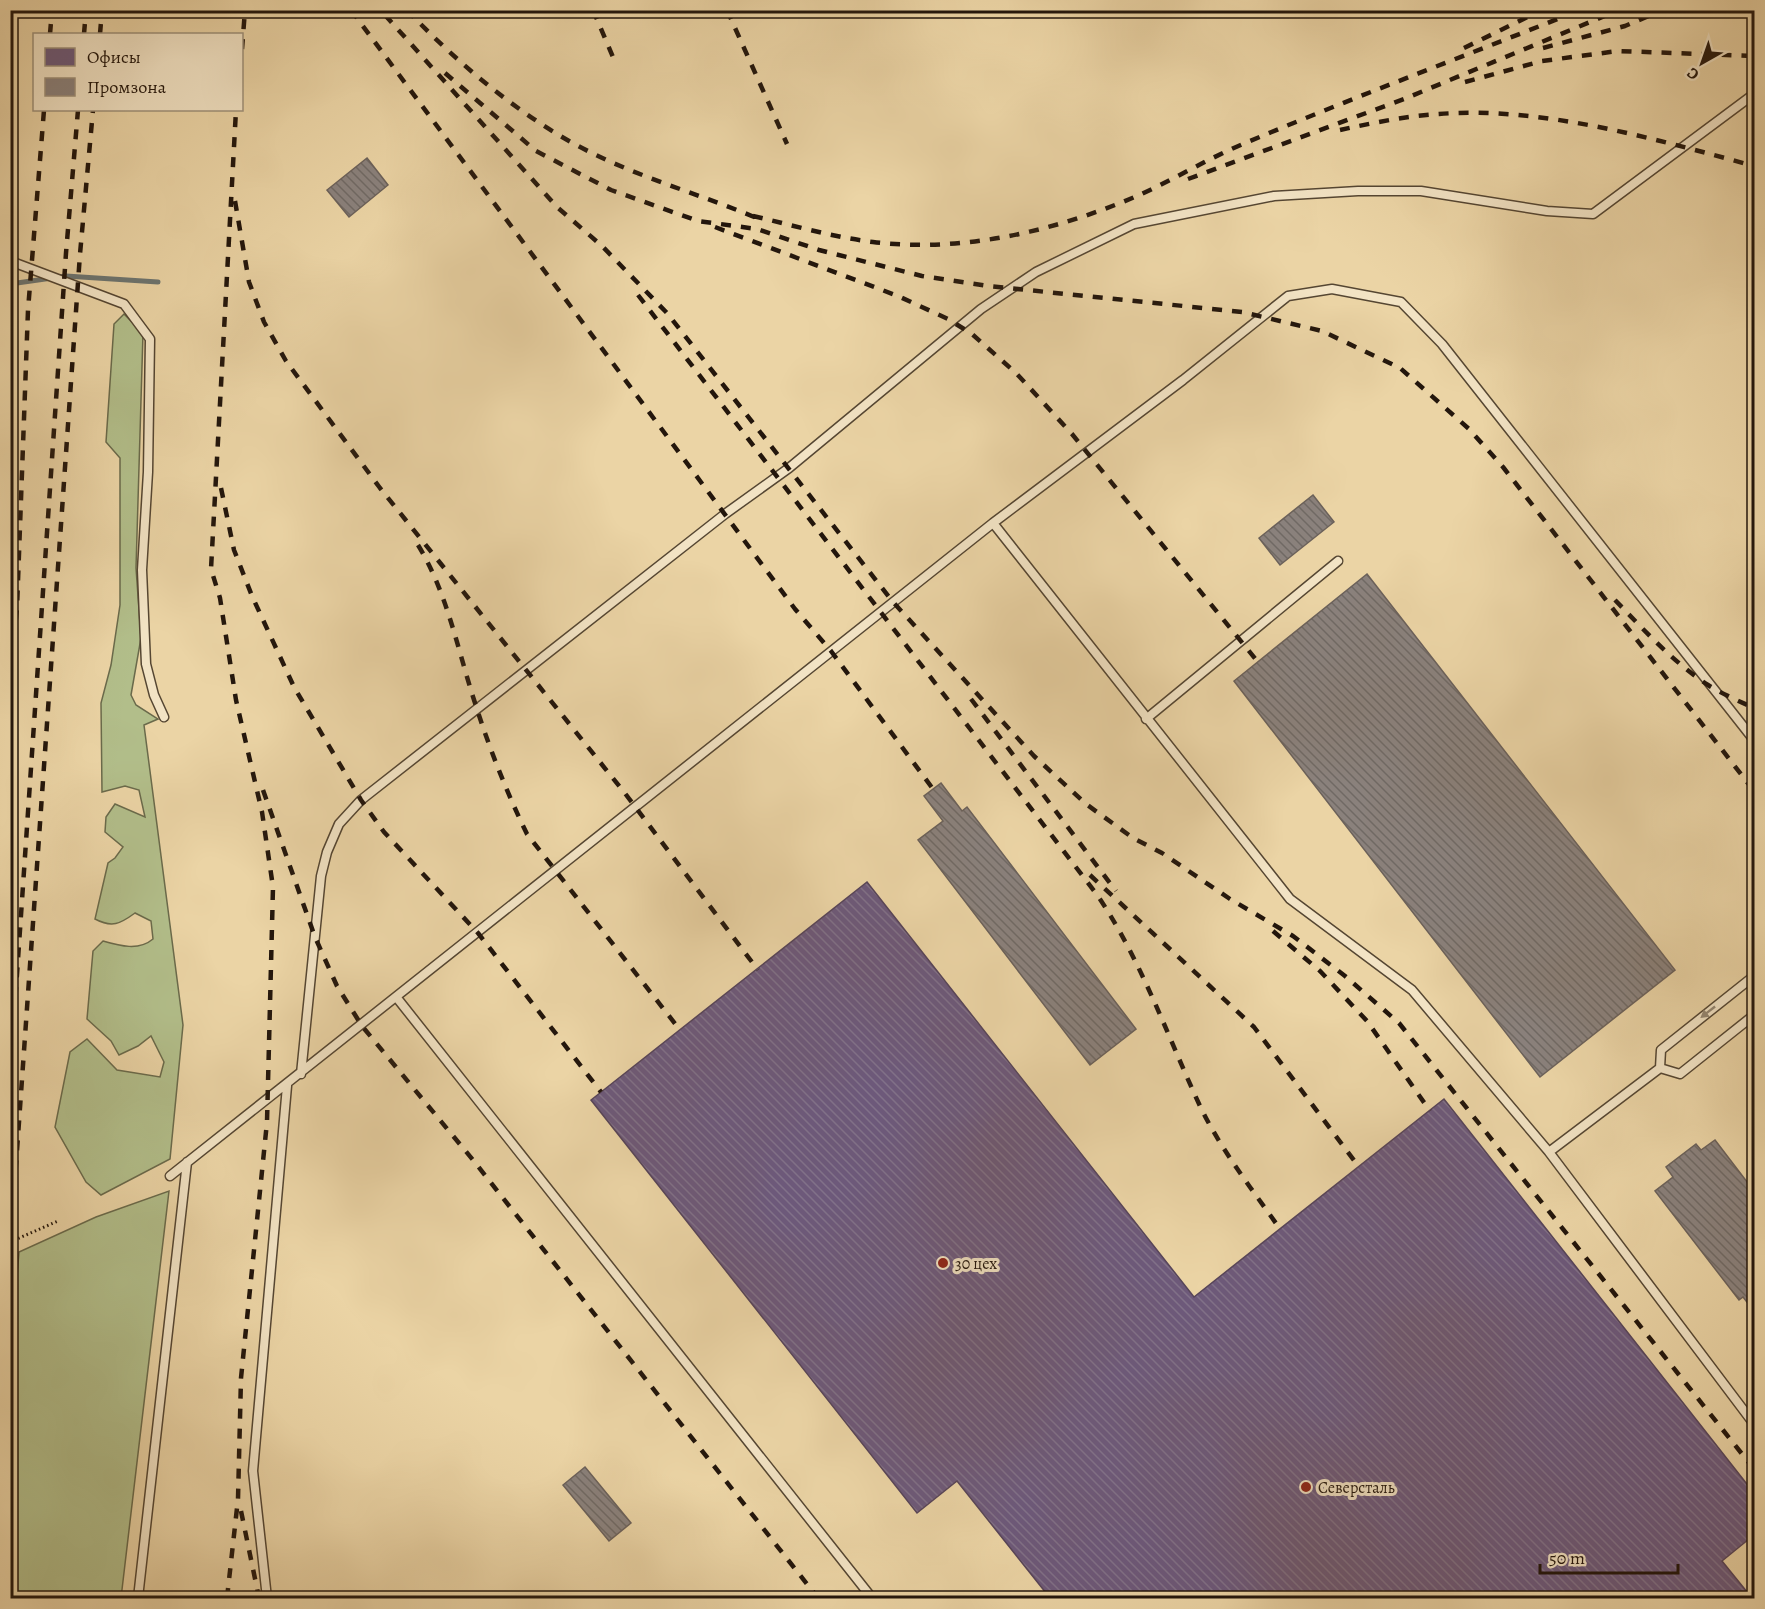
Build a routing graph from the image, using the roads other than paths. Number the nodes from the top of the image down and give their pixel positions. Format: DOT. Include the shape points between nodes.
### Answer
graph roads {
  1 [pos="1755,94"];
  2 [pos="10,261"];
  3 [pos="993,523"];
  4 [pos="1338,561"];
  5 [pos="165,717"];
  6 [pos="1146,719"];
  7 [pos="1755,740"];
  8 [pos="1755,976"];
  9 [pos="397,998"];
  10 [pos="1755,1015"];
  11 [pos="1660,1068"];
  12 [pos="301,1074"];
  13 [pos="287,1086"];
  14 [pos="1550,1152"];
  15 [pos="187,1162"];
  16 [pos="170,1176"];
  17 [pos="1755,1424"];
  18 [pos="138,1599"];
  19 [pos="267,1599"];
  20 [pos="872,1599"];
  1 -- 12 [label="lane" via="1593,214 1546,211 1421,191 1274,196 1134,224 1036,272 981,309 789,468 361,800 339,824 321,876"];
  2 -- 5 [label="lane" via="124,304 150,339 142,582 146,664"];
  3 -- 6 [label="lane"];
  3 -- 7 [label="lane" via="1288,296 1332,289 1401,302 1442,344"];
  3 -- 9 [label="lane"];
  4 -- 6 [label="lane"];
  6 -- 14 [label="lane" via="1290,899 1412,990"];
  8 -- 11 [label="lane, one-way" via="1661,1050"];
  9 -- 12 [label="lane"];
  9 -- 20 [label="lane"];
  10 -- 11 [label="lane" via="1680,1074"];
  11 -- 14 [label="lane"];
  12 -- 13 [label="lane"];
  13 -- 15 [label="lane"];
  13 -- 19 [label="lane" via="253,1471"];
  14 -- 17 [label="lane"];
  15 -- 16 [label="lane"];
  15 -- 18 [label="lane"];
}
